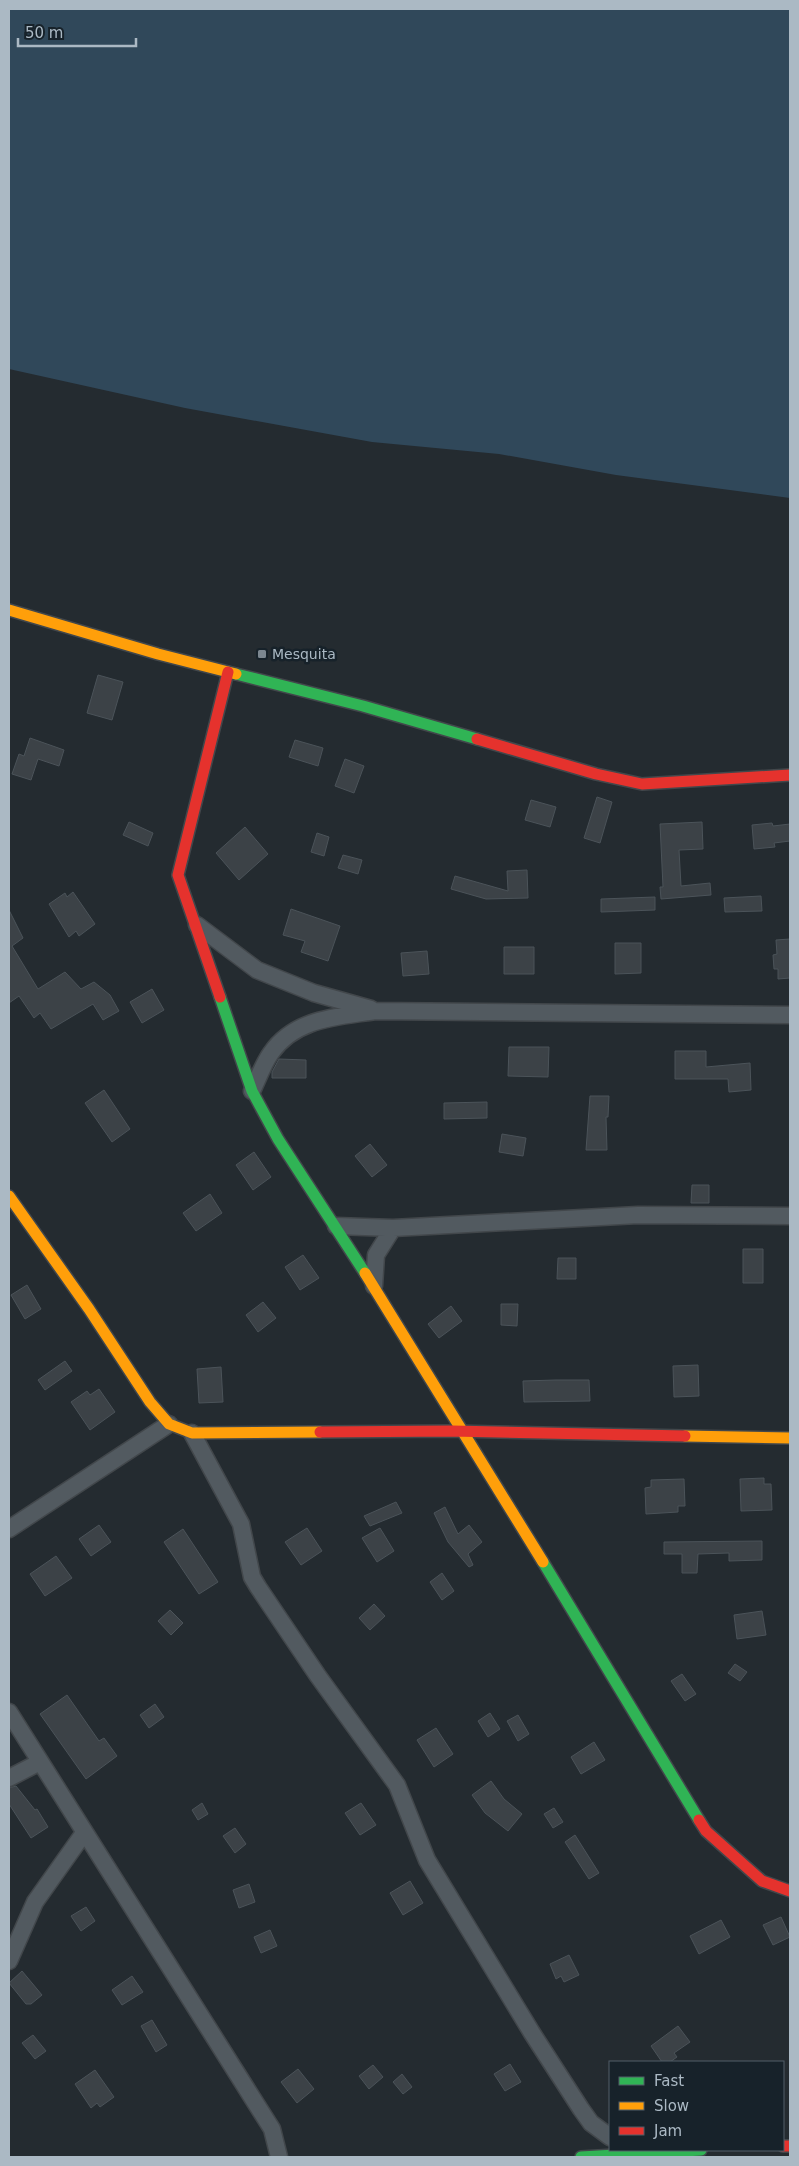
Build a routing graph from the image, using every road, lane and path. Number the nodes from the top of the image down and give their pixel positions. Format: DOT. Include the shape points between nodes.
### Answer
graph roads {
  1 [pos="9,610"];
  2 [pos="228,672"];
  3 [pos="790,775"];
  4 [pos="197,926"];
  5 [pos="375,1011"];
  6 [pos="790,1016"];
  7 [pos="252,1091"];
  8 [pos="9,1196"];
  9 [pos="790,1216"];
  10 [pos="336,1226"];
  11 [pos="393,1228"];
  12 [pos="374,1286"];
  13 [pos="169,1424"];
  14 [pos="464,1431"];
  15 [pos="192,1434"];
  16 [pos="790,1438"];
  17 [pos="9,1529"];
  18 [pos="9,1712"];
  19 [pos="40,1762"];
  20 [pos="9,1778"];
  21 [pos="84,1833"];
  22 [pos="790,1891"];
  23 [pos="9,1961"];
  24 [pos="609,2136"];
  25 [pos="642,2151"];
  26 [pos="279,2157"];
  27 [pos="581,2157"];
  1 -- 2 [label="street"];
  2 -- 3 [label="street" via="642,784"];
  2 -- 4 [label="street" via="178,875"];
  4 -- 5 [label="street" via="258,970 314,993"];
  4 -- 7 [label="street"];
  5 -- 6 [label="street"];
  5 -- 7 [label="street" via="317,1020 288,1034 269,1055"];
  7 -- 10 [label="street" via="278,1139"];
  8 -- 13 [label="street" via="150,1402"];
  9 -- 11 [label="street" via="638,1215"];
  10 -- 11 [label="street"];
  10 -- 12 [label="street"];
  11 -- 12 [label="street" via="376,1255"];
  12 -- 14 [label="street"];
  13 -- 15 [label="street"];
  13 -- 17 [label="street"];
  14 -- 15 [label="street"];
  14 -- 16 [label="street"];
  14 -- 22 [label="street" via="706,1830 762,1881"];
  15 -- 24 [label="street" via="241,1524 252,1577 318,1676 398,1786 427,1860 581,2109 591,2123"];
  18 -- 19 [label="street"];
  19 -- 20 [label="street"];
  19 -- 21 [label="street"];
  21 -- 23 [label="street" via="34,1902"];
  21 -- 26 [label="street" via="272,2129"];
  25 -- 27 [label="street"];
}
